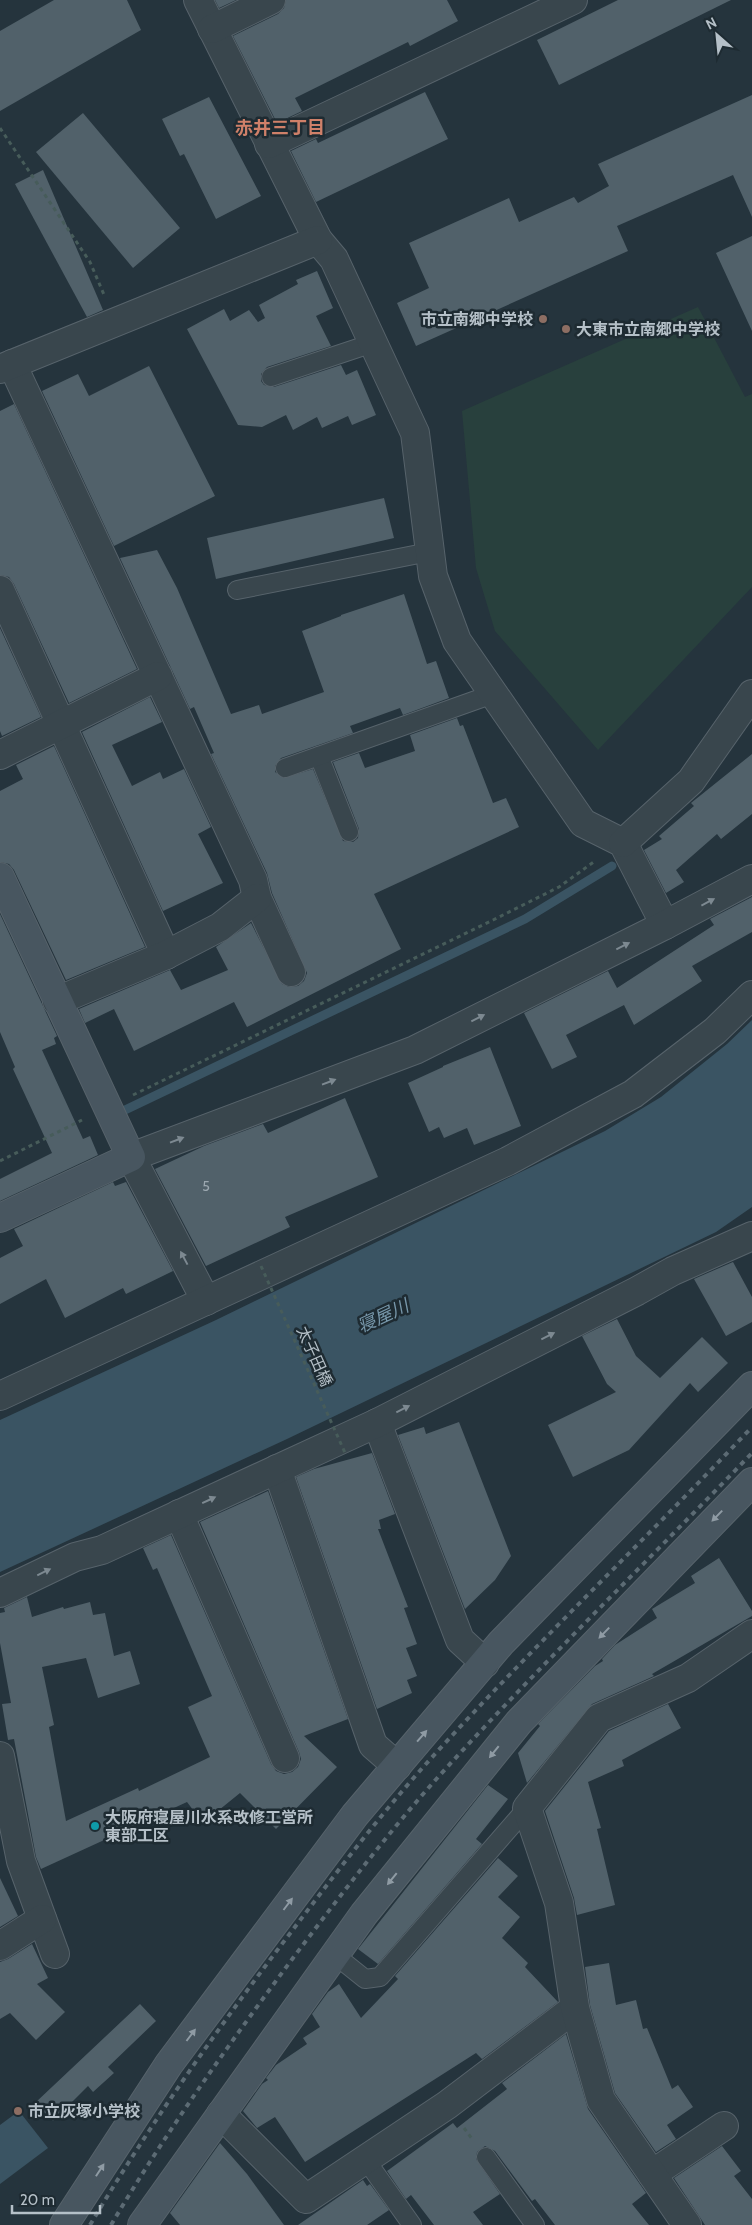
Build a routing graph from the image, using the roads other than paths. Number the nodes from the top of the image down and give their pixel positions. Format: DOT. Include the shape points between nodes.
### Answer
graph roads {
  1 [pos="198,0"];
  2 [pos="271,0"];
  3 [pos="573,0"];
  4 [pos="539,7"];
  5 [pos="212,29"];
  6 [pos="268,144"];
  7 [pos="318,240"];
  8 [pos="374,343"];
  9 [pos="6,366"];
  10 [pos="271,377"];
  11 [pos="429,552"];
  12 [pos="0,590"];
  13 [pos="237,590"];
  14 [pos="158,676"];
  15 [pos="493,694"];
  16 [pos="752,694"];
  17 [pos="61,724"];
  18 [pos="0,755"];
  19 [pos="319,756"];
  20 [pos="285,768"];
  21 [pos="349,832"];
  22 [pos="623,845"];
  23 [pos="0,877"];
  24 [pos="752,879"];
  25 [pos="257,898"];
  26 [pos="665,925"];
  27 [pos="166,955"];
  28 [pos="291,972"];
  29 [pos="752,994"];
  30 [pos="57,1001"];
  31 [pos="131,1157"];
  32 [pos="0,1218"];
  33 [pos="752,1236"];
  34 [pos="206,1301"];
  35 [pos="752,1386"];
  36 [pos="0,1396"];
  37 [pos="377,1423"];
  38 [pos="277,1469"];
  39 [pos="752,1482"];
  40 [pos="179,1514"];
  41 [pos="0,1593"];
  42 [pos="752,1634"];
  43 [pos="485,1663"];
  44 [pos="0,1756"];
  45 [pos="285,1758"];
  46 [pos="397,1766"];
  47 [pos="527,1808"];
  48 [pos="42,1919"];
  49 [pos="0,1946"];
  50 [pos="55,1954"];
  51 [pos="335,1955"];
  52 [pos="575,2008"];
  53 [pos="221,2114"];
  54 [pos="724,2126"];
  55 [pos="486,2157"];
  56 [pos="366,2160"];
  57 [pos="652,2174"];
  58 [pos="150,2221"];
  59 [pos="64,2225"];
  60 [pos="412,2225"];
  61 [pos="535,2225"];
  62 [pos="687,2225"];
  1 -- 5 [label="street"];
  2 -- 5 [label="street"];
  3 -- 4 [label="street"];
  4 -- 6 [label="street"];
  5 -- 6 [label="street"];
  6 -- 7 [label="street"];
  7 -- 8 [label="street" via="334,259"];
  7 -- 9 [label="street"];
  8 -- 10 [label="lane"];
  8 -- 11 [label="street" via="415,433"];
  9 -- 14 [label="street"];
  11 -- 13 [label="lane"];
  11 -- 15 [label="street" via="433,576 457,641"];
  12 -- 17 [label="street"];
  14 -- 17 [label="street"];
  14 -- 25 [label="street" via="253,880"];
  15 -- 19 [label="lane"];
  15 -- 22 [label="street" via="583,823"];
  16 -- 22 [label="street" via="691,781"];
  17 -- 18 [label="street"];
  17 -- 27 [label="street"];
  19 -- 20 [label="lane"];
  19 -- 21 [label="lane"];
  22 -- 26 [label="street"];
  23 -- 30 [label="street"];
  26 -- 24 [label="street, one-way"];
  25 -- 27 [label="street" via="220,927"];
  25 -- 28 [label="street"];
  31 -- 26 [label="street, one-way" via="416,1050"];
  27 -- 30 [label="street"];
  29 -- 34 [label="street" via="715,1031 633,1094 508,1161"];
  30 -- 31 [label="street"];
  31 -- 32 [label="street"];
  34 -- 31 [label="street, one-way"];
  37 -- 33 [label="street, one-way" via="673,1271"];
  34 -- 36 [label="street"];
  35 -- 43 [label="street"];
  37 -- 38 [label="street"];
  37 -- 43 [label="street" via="460,1640"];
  40 -- 38 [label="street, one-way"];
  38 -- 46 [label="street" via="373,1745"];
  39 -- 51 [label="street, one-way" via="519,1722 364,1914"];
  41 -- 40 [label="street, one-way" via="75,1557 102,1550"];
  40 -- 45 [label="street"];
  42 -- 47 [label="street" via="688,1678 598,1718"];
  46 -- 43 [label="street, one-way"];
  44 -- 48 [label="street" via="21,1861"];
  59 -- 46 [label="street, one-way" via="169,2064 355,1815"];
  47 -- 51 [label="lane" via="380,1977 365,1979"];
  47 -- 52 [label="street" via="559,1903"];
  48 -- 49 [label="street"];
  48 -- 50 [label="street"];
  51 -- 53 [label="street"];
  52 -- 56 [label="street" via="447,2105"];
  52 -- 57 [label="street" via="601,2100"];
  53 -- 56 [label="street" via="306,2199"];
  53 -- 58 [label="street"];
  54 -- 57 [label="street"];
  55 -- 61 [label="lane"];
  56 -- 60 [label="lane"];
  57 -- 62 [label="street"];
}
